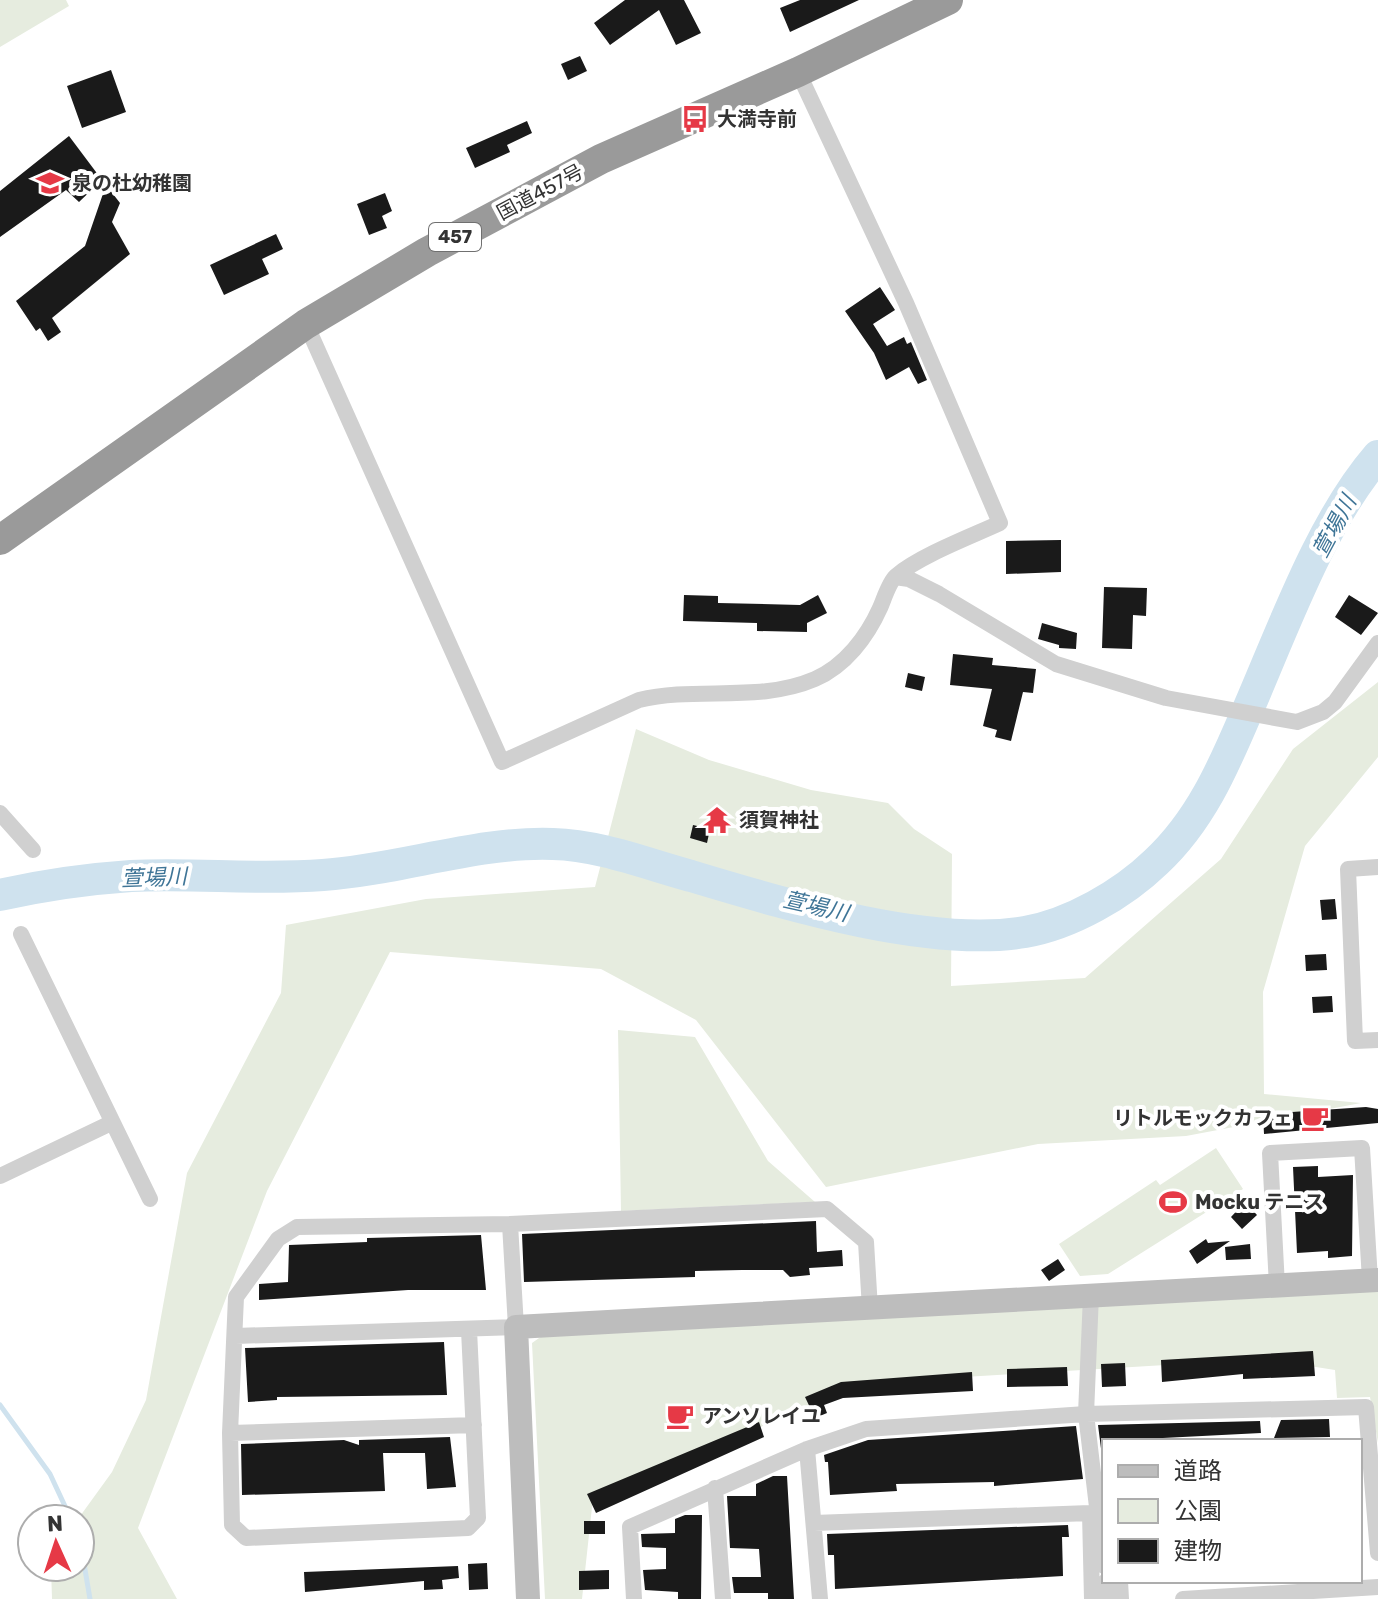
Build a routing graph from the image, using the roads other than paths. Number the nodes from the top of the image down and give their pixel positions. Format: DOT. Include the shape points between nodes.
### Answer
graph roads {
  1 [pos="948,0"];
  2 [pos="798,72"];
  3 [pos="306,324"];
  4 [pos="0,540"];
  5 [pos="895,577"];
  6 [pos="1378,643"];
  7 [pos="0,813"];
  8 [pos="33,850"];
  9 [pos="1378,867"];
  10 [pos="21,934"];
  11 [pos="1378,1040"];
  12 [pos="111,1123"];
  13 [pos="0,1176"];
  14 [pos="150,1199"];
  15 [pos="510,1224"];
  16 [pos="1374,1280"];
  17 [pos="1277,1286"];
  18 [pos="1091,1295"];
  19 [pos="870,1309"];
  20 [pos="516,1327"];
  21 [pos="469,1330"];
  22 [pos="236,1336"];
  23 [pos="1086,1414"];
  24 [pos="474,1425"];
  25 [pos="230,1433"];
  26 [pos="807,1449"];
  27 [pos="715,1488"];
  28 [pos="1367,1496"];
  29 [pos="814,1523"];
  30 [pos="1102,1549"];
  31 [pos="1378,1553"];
  32 [pos="1378,1587"];
  33 [pos="528,1599"];
  34 [pos="634,1599"];
  35 [pos="723,1599"];
  36 [pos="820,1599"];
  37 [pos="1092,1599"];
  38 [pos="1183,1599"];
  1 -- 2 [label="highway, 国道457号 / 457"];
  2 -- 3 [label="highway, 国道457号 / 457" via="601,159"];
  2 -- 5 [label="street" via="906,303 1000,523"];
  3 -- 4 [label="highway, 国道457号 / 457"];
  3 -- 5 [label="street" via="502,762 639,700 769,691 814,679 856,646"];
  5 -- 6 [label="street" via="939,594 1056,664 1185,702 1297,722 1335,702"];
  7 -- 8 [label="street"];
  9 -- 11 [label="street" via="1348,869 1355,1041"];
  10 -- 12 [label="street"];
  12 -- 13 [label="street"];
  12 -- 14 [label="street"];
  15 -- 19 [label="street" via="827,1209 866,1242"];
  15 -- 20 [label="street"];
  15 -- 22 [label="street" via="297,1227 278,1239 236,1297"];
  16 -- 17 [label="street"];
  16 -- 17 [label="street" via="1362,1148 1270,1153"];
  17 -- 18 [label="street"];
  18 -- 19 [label="street"];
  18 -- 23 [label="street"];
  19 -- 20 [label="street"];
  20 -- 21 [label="street"];
  20 -- 33 [label="street"];
  21 -- 22 [label="street"];
  21 -- 24 [label="street"];
  22 -- 25 [label="street"];
  23 -- 26 [label="street" via="866,1429"];
  23 -- 28 [label="street" via="1366,1407"];
  23 -- 30 [label="street"];
  24 -- 25 [label="street"];
  24 -- 25 [label="street" via="478,1518 468,1528 246,1538 232,1525"];
  26 -- 27 [label="street"];
  26 -- 29 [label="street"];
  27 -- 34 [label="street" via="630,1527"];
  27 -- 35 [label="street"];
  28 -- 31 [label="street"];
  29 -- 36 [label="street"];
  29 -- 37 [label="street" via="1090,1513"];
  32 -- 38 [label="street"];
}
